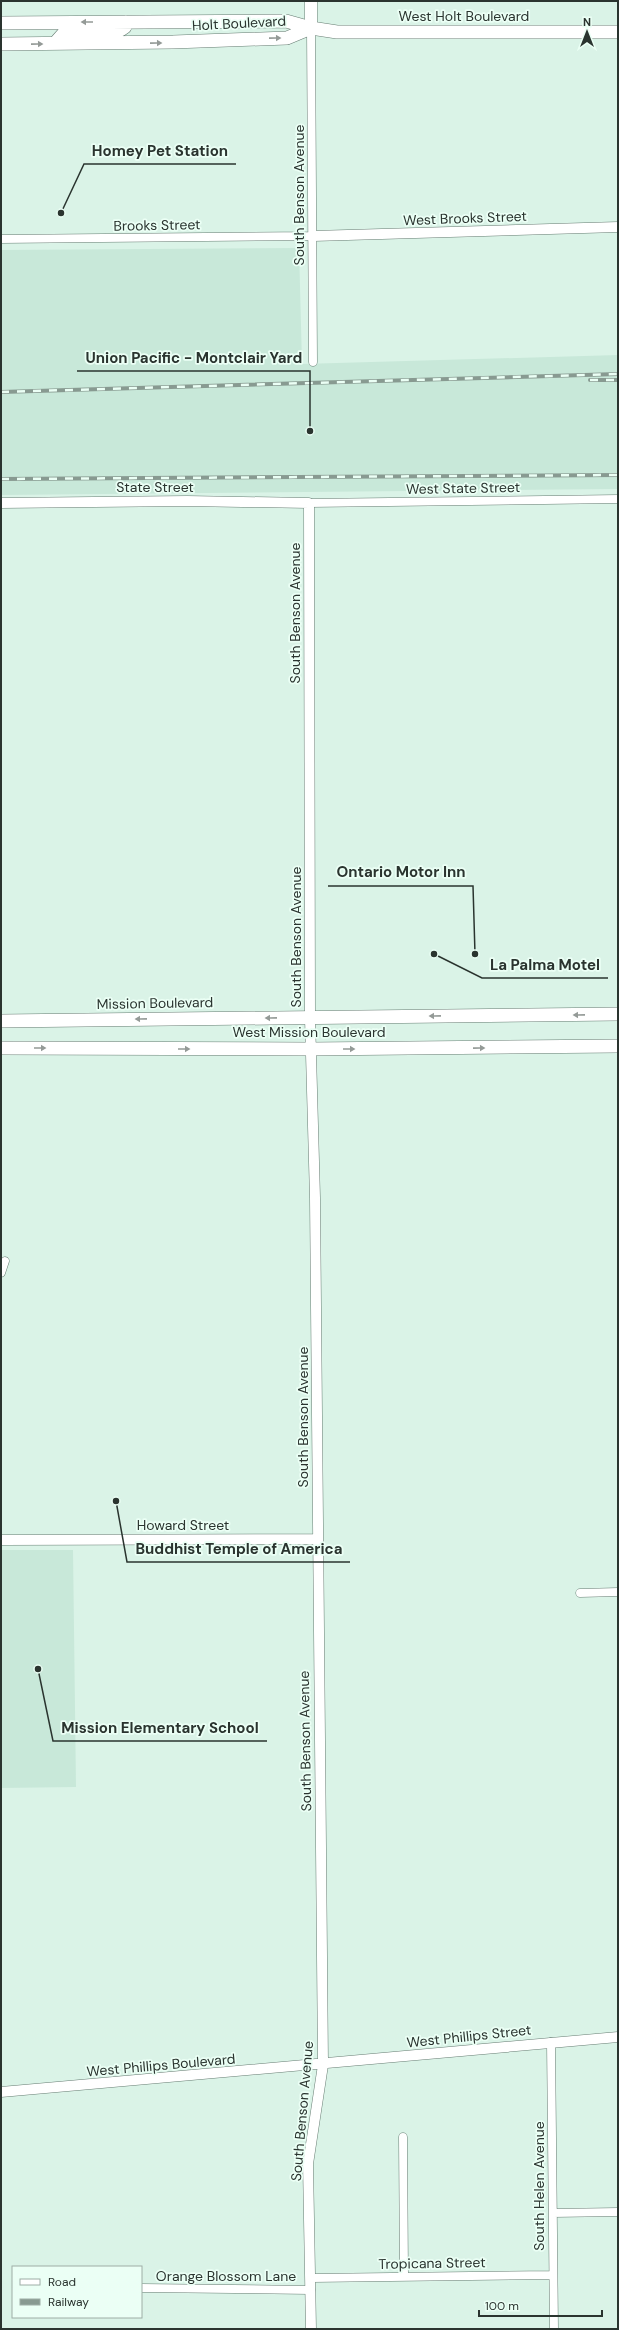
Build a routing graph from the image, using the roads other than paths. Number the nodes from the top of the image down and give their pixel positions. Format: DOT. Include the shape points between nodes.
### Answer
graph roads {
  1 [pos="311,1"];
  2 [pos="126,22"];
  3 [pos="178,22"];
  4 [pos="1,23"];
  5 [pos="311,28"];
  6 [pos="618,32"];
  7 [pos="55,43"];
  8 [pos="127,43"];
  9 [pos="1,44"];
  10 [pos="618,227"];
  11 [pos="313,236"];
  12 [pos="1,239"];
  13 [pos="313,362"];
  14 [pos="618,499"];
  15 [pos="1,503"];
  16 [pos="309,503"];
  17 [pos="618,1014"];
  18 [pos="310,1018"];
  19 [pos="1,1021"];
  20 [pos="618,1046"];
  21 [pos="1,1048"];
  22 [pos="310,1049"];
  23 [pos="5,1261"];
  24 [pos="1,1273"];
  25 [pos="318,1539"];
  26 [pos="1,1540"];
  27 [pos="618,1592"];
  28 [pos="580,1593"];
  29 [pos="618,2037"];
  30 [pos="551,2042"];
  31 [pos="323,2065"];
  32 [pos="1,2092"];
  33 [pos="402,2136"];
  34 [pos="618,2212"];
  35 [pos="553,2214"];
  36 [pos="552,2275"];
  37 [pos="404,2276"];
  38 [pos="312,2278"];
  39 [pos="142,2288"];
  40 [pos="311,2290"];
  41 [pos="311,2329"];
  42 [pos="554,2329"];
  1 -- 5 [label="main road"];
  2 -- 3 [label="main road, Holt Boulevard"];
  2 -- 4 [label="main road, Holt Boulevard, one-way"];
  2 -- 7 [label="main road" via="122,30 110,33 63,34"];
  3 -- 5 [label="main road, Holt Boulevard" via="286,21"];
  3 -- 8 [label="main road" via="168,29 135,30 129,34"];
  5 -- 6 [label="main road, West Holt Boulevard" via="336,32"];
  8 -- 5 [label="main road, Holt Boulevard, one-way" via="288,38"];
  5 -- 11 [label="street, South Benson Avenue"];
  7 -- 8 [label="main road, Holt Boulevard"];
  9 -- 7 [label="main road, Holt Boulevard, one-way"];
  10 -- 11 [label="street, West Brooks Street"];
  11 -- 12 [label="street, Brooks Street"];
  11 -- 13 [label="street, South Benson Avenue"];
  14 -- 16 [label="street, West State Street"];
  15 -- 16 [label="street, State Street"];
  16 -- 18 [label="street, South Benson Avenue"];
  17 -- 18 [label="main road, West Mission Boulevard, one-way"];
  18 -- 19 [label="main road, Mission Boulevard, one-way"];
  18 -- 22 [label="street, South Benson Avenue"];
  22 -- 20 [label="main road, West Mission Boulevard, one-way"];
  21 -- 22 [label="main road, West Mission Boulevard, one-way"];
  22 -- 25 [label="street, South Benson Avenue" via="315,1198"];
  23 -- 24 [label="street"];
  25 -- 26 [label="street, Howard Street"];
  25 -- 31 [label="street, South Benson Avenue"];
  27 -- 28 [label="street"];
  29 -- 30 [label="street, West Phillips Street"];
  30 -- 31 [label="street, West Phillips Street"];
  30 -- 35 [label="street, South Helen Avenue"];
  31 -- 32 [label="street, West Phillips Boulevard"];
  31 -- 38 [label="street, South Benson Avenue" via="308,2164"];
  33 -- 37 [label="street"];
  34 -- 35 [label="street"];
  35 -- 36 [label="street, South Helen Avenue"];
  36 -- 37 [label="street, Tropicana Street"];
  36 -- 42 [label="street, South Helen Avenue"];
  37 -- 38 [label="street, Tropicana Street"];
  38 -- 40 [label="street, South Benson Avenue"];
  39 -- 40 [label="street, Orange Blossom Lane"];
  40 -- 41 [label="street, South Benson Avenue"];
}
